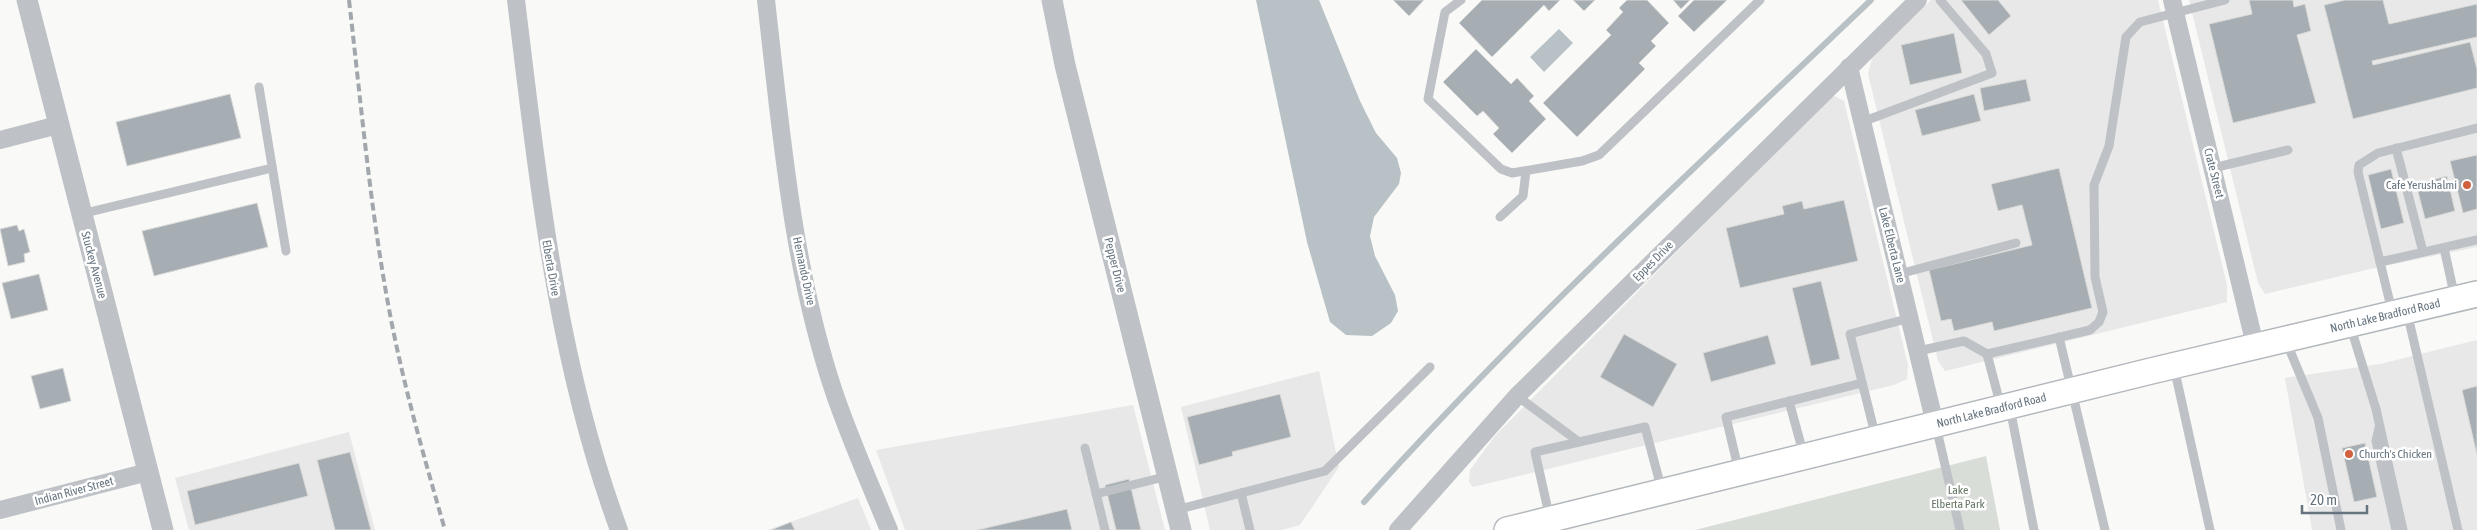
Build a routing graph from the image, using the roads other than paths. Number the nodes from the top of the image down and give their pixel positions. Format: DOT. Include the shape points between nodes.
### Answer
graph roads {
  1 [pos="27,0"];
  2 [pos="516,0"];
  3 [pos="766,0"];
  4 [pos="1052,0"];
  5 [pos="1461,0"];
  6 [pos="1760,0"];
  7 [pos="1918,0"];
  8 [pos="1940,0"];
  9 [pos="2225,0"];
  10 [pos="2174,7"];
  11 [pos="1848,67"];
  12 [pos="259,87"];
  13 [pos="1862,122"];
  14 [pos="58,125"];
  15 [pos="2477,128"];
  16 [pos="0,140"];
  17 [pos="2396,148"];
  18 [pos="2288,150"];
  19 [pos="272,168"];
  20 [pos="2213,168"];
  21 [pos="1526,171"];
  22 [pos="81,214"];
  23 [pos="1500,217"];
  24 [pos="2477,240"];
  25 [pos="2016,243"];
  26 [pos="2444,248"];
  27 [pos="286,251"];
  28 [pos="2422,252"];
  29 [pos="2380,262"];
  30 [pos="1899,274"];
  31 [pos="2466,296"];
  32 [pos="2399,311"];
  33 [pos="1910,318"];
  34 [pos="2350,322"];
  35 [pos="2060,337"];
  36 [pos="2284,338"];
  37 [pos="2255,345"];
  38 [pos="1918,351"];
  39 [pos="1987,354"];
  40 [pos="2174,366"];
  41 [pos="1430,367"];
  42 [pos="1862,383"];
  43 [pos="2072,390"];
  44 [pos="1517,396"];
  45 [pos="1790,401"];
  46 [pos="2005,407"];
  47 [pos="1935,424"];
  48 [pos="2380,424"];
  49 [pos="1876,438"];
  50 [pos="1579,442"];
  51 [pos="1085,448"];
  52 [pos="1804,456"];
  53 [pos="148,472"];
  54 [pos="1739,472"];
  55 [pos="1168,476"];
  56 [pos="1662,491"];
  57 [pos="1241,493"];
  58 [pos="1096,494"];
  59 [pos="0,510"];
  60 [pos="1550,519"];
  61 [pos="1179,520"];
  62 [pos="163,530"];
  63 [pos="619,530"];
  64 [pos="889,530"];
  65 [pos="1105,530"];
  66 [pos="1250,530"];
  67 [pos="1398,530"];
  68 [pos="1507,530"];
  69 [pos="1960,530"];
  70 [pos="2034,530"];
  71 [pos="2105,530"];
  72 [pos="2210,530"];
  73 [pos="2341,530"];
  74 [pos="2396,530"];
  75 [pos="2403,530"];
  76 [pos="2458,530"];
  1 -- 14 [label="street, Stuckey Avenue"];
  2 -- 63 [label="street, Elberta Drive" via="550,268 570,364"];
  3 -- 64 [label="street, Hernando Drive" via="796,233 814,318 834,392"];
  4 -- 55 [label="street, Pepper Drive" via="1065,65"];
  5 -- 21 [label="lane" via="1446,12 1428,99 1501,169 1512,173"];
  6 -- 21 [label="lane" via="1599,155"];
  7 -- 11 [label="street, Eppes Drive"];
  8 -- 13 [label="lane" via="1986,54 1992,73"];
  9 -- 10 [label="lane"];
  10 -- 20 [label="street, Crate Street"];
  10 -- 35 [label="lane" via="2140,22 2126,37 2109,146 2094,185 2096,277 2103,312 2099,322 2090,330"];
  11 -- 13 [label="street, Lake Elberta Lane"];
  11 -- 44 [label="street, Eppes Drive"];
  12 -- 19 [label="lane"];
  13 -- 30 [label="street, Lake Elberta Lane"];
  14 -- 16 [label="street"];
  14 -- 22 [label="street, Stuckey Avenue"];
  15 -- 17 [label="lane"];
  17 -- 28 [label="lane"];
  17 -- 29 [label="lane" via="2366,159 2358,172"];
  18 -- 20 [label="lane"];
  19 -- 22 [label="lane"];
  19 -- 27 [label="lane"];
  20 -- 37 [label="street, Crate Street"];
  21 -- 23 [label="lane" via="1522,196"];
  22 -- 53 [label="street, Stuckey Avenue"];
  24 -- 26 [label="lane"];
  25 -- 30 [label="lane"];
  26 -- 28 [label="lane"];
  26 -- 31 [label="lane"];
  28 -- 29 [label="lane"];
  29 -- 32 [label="lane"];
  30 -- 33 [label="street, Lake Elberta Lane"];
  31 -- 32 [label="main road, North Lake Bradford Road"];
  32 -- 34 [label="main road, North Lake Bradford Road"];
  32 -- 76 [label="lane"];
  33 -- 38 [label="street, Lake Elberta Lane"];
  33 -- 42 [label="lane" via="1850,334"];
  34 -- 36 [label="main road, North Lake Bradford Road"];
  34 -- 48 [label="lane"];
  35 -- 39 [label="lane"];
  35 -- 43 [label="lane"];
  36 -- 37 [label="main road, North Lake Bradford Road"];
  36 -- 73 [label="lane" via="2318,418"];
  37 -- 40 [label="main road, North Lake Bradford Road"];
  38 -- 39 [label="lane" via="1964,341"];
  38 -- 47 [label="street, Lake Elberta Lane"];
  39 -- 46 [label="lane"];
  40 -- 43 [label="main road, North Lake Bradford Road"];
  40 -- 72 [label="lane"];
  41 -- 57 [label="lane" via="1325,471"];
  42 -- 45 [label="lane"];
  42 -- 49 [label="lane"];
  43 -- 46 [label="main road, North Lake Bradford Road"];
  43 -- 71 [label="lane"];
  44 -- 50 [label="lane"];
  44 -- 67 [label="street, Eppes Drive"];
  45 -- 52 [label="lane"];
  45 -- 54 [label="lane" via="1726,417"];
  46 -- 47 [label="main road, North Lake Bradford Road"];
  46 -- 70 [label="lane"];
  47 -- 49 [label="main road, North Lake Bradford Road"];
  47 -- 69 [label="lane"];
  48 -- 74 [label="lane" via="2376,441"];
  48 -- 75 [label="lane"];
  49 -- 52 [label="main road, North Lake Bradford Road"];
  50 -- 56 [label="lane" via="1645,427"];
  50 -- 60 [label="lane" via="1535,452"];
  51 -- 58 [label="lane"];
  52 -- 54 [label="main road, North Lake Bradford Road"];
  53 -- 59 [label="street, Indian River Street"];
  53 -- 62 [label="street, Stuckey Avenue"];
  54 -- 56 [label="main road, North Lake Bradford Road"];
  55 -- 58 [label="lane"];
  55 -- 61 [label="street, Pepper Drive"];
  56 -- 60 [label="main road, North Lake Bradford Road"];
  57 -- 61 [label="lane"];
  57 -- 66 [label="lane"];
  58 -- 65 [label="lane"];
  60 -- 68 [label="main road, North Lake Bradford Road"];
}
